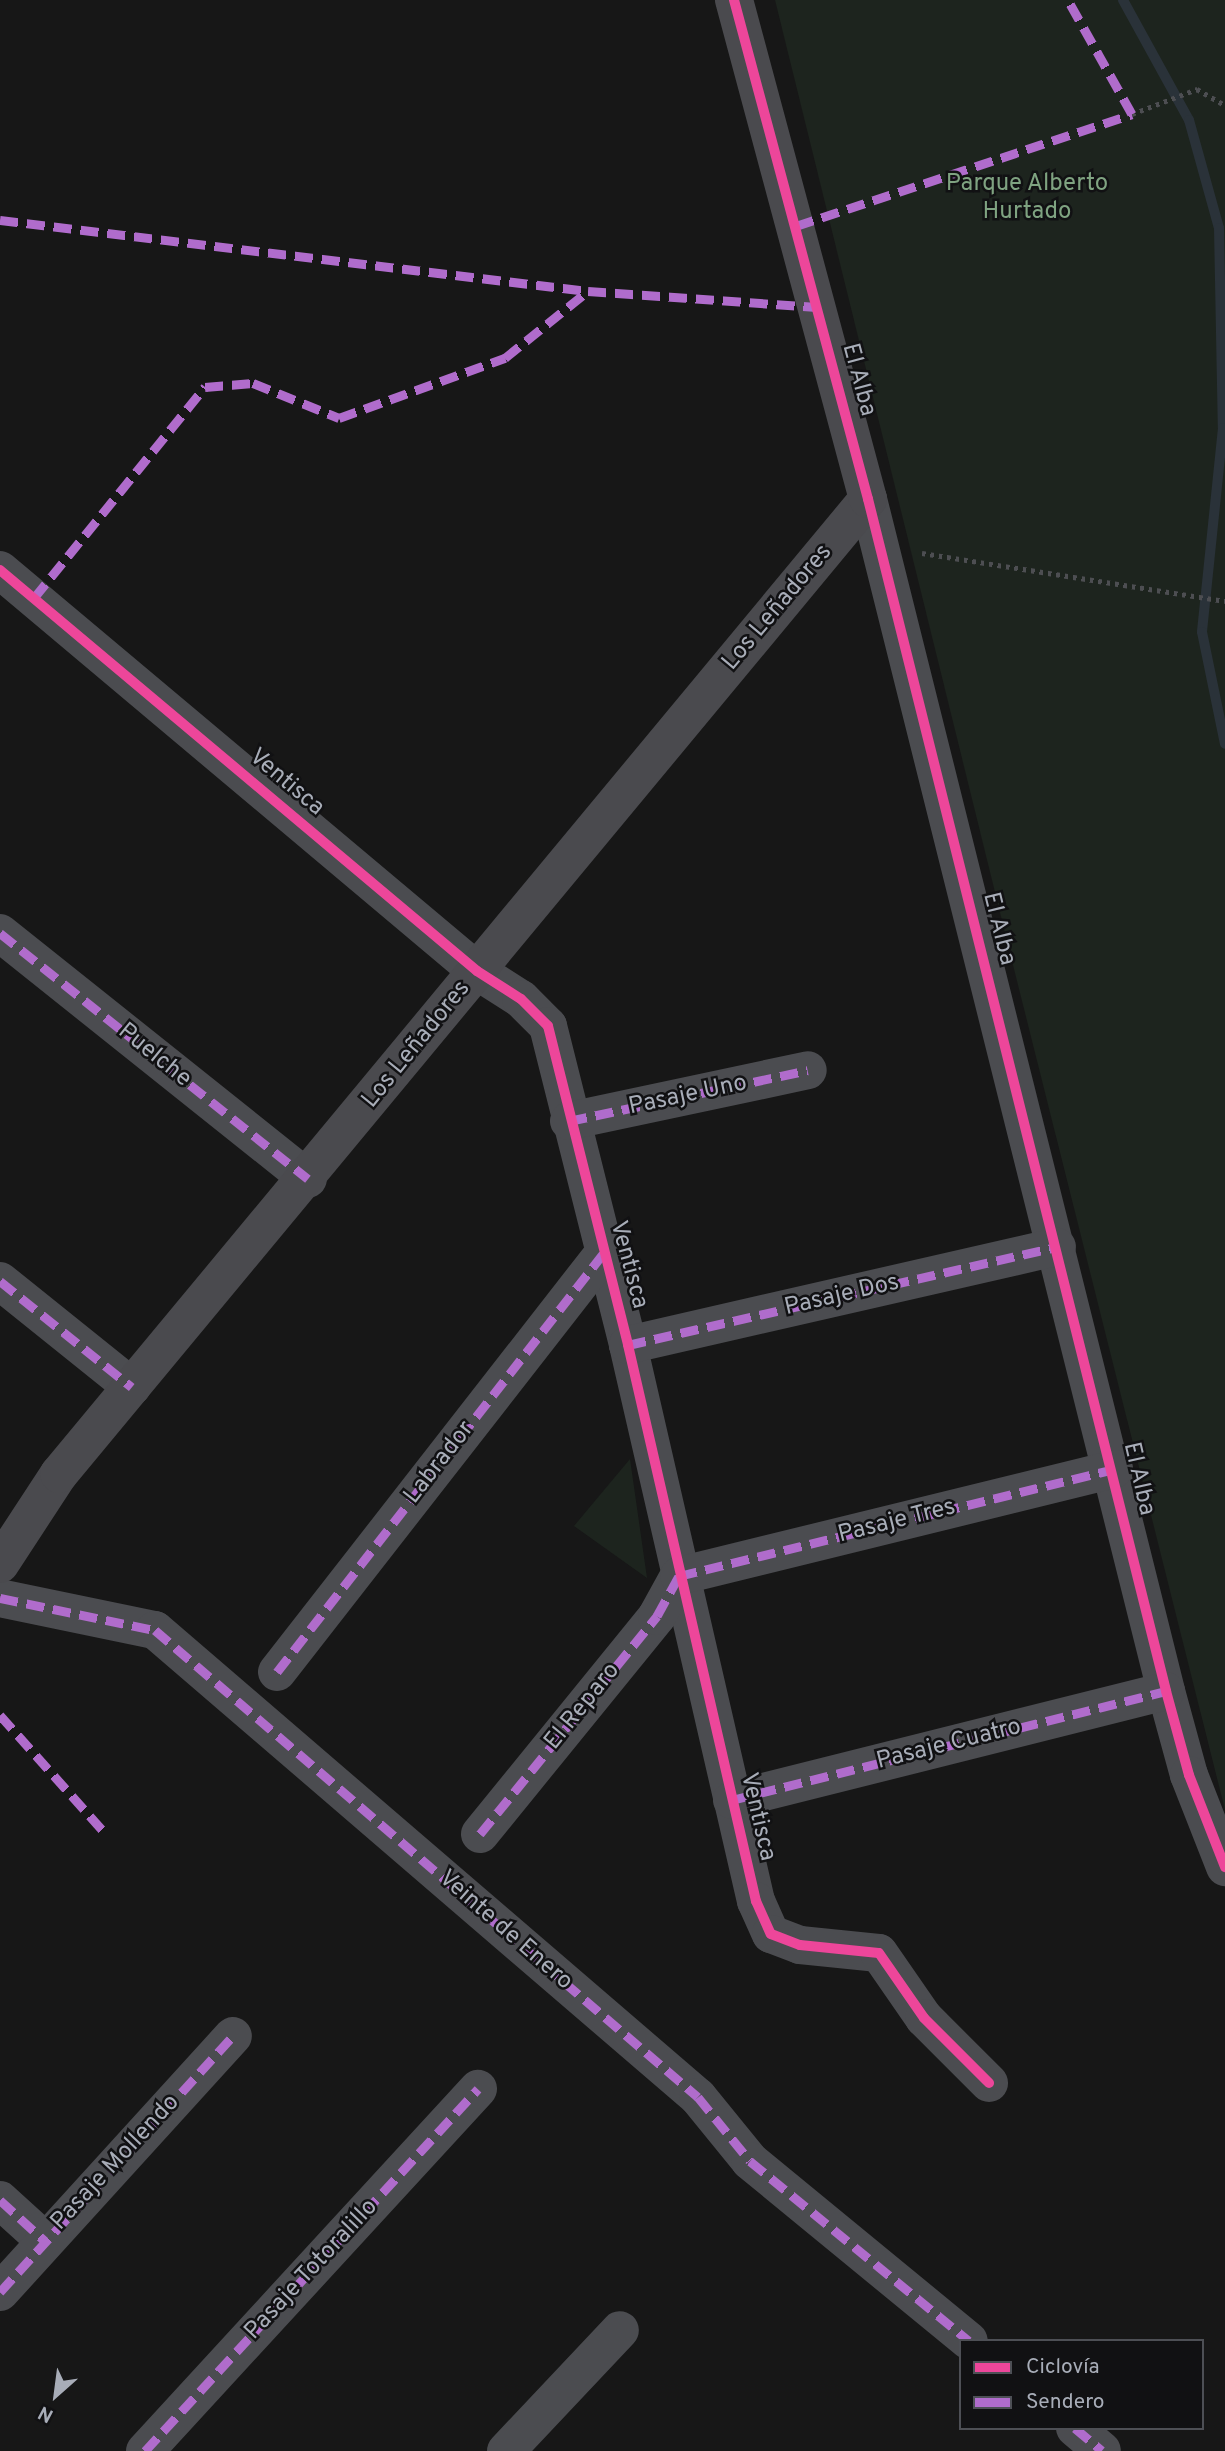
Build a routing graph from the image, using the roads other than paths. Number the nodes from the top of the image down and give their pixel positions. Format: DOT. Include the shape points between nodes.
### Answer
graph roads {
  1 [pos="734,0"];
  2 [pos="868,499"];
  3 [pos="0,569"];
  4 [pos="0,933"];
  5 [pos="477,971"];
  6 [pos="808,1070"];
  7 [pos="569,1121"];
  8 [pos="308,1179"];
  9 [pos="1057,1247"];
  10 [pos="603,1254"];
  11 [pos="0,1281"];
  12 [pos="628,1345"];
  13 [pos="132,1387"];
  14 [pos="1114,1469"];
  15 [pos="0,1564"];
  16 [pos="679,1576"];
  17 [pos="0,1598"];
  18 [pos="277,1672"];
  19 [pos="1166,1691"];
  20 [pos="732,1800"];
  21 [pos="480,1834"];
  22 [pos="1225,1867"];
  23 [pos="233,2036"];
  24 [pos="989,2083"];
  25 [pos="478,2089"];
  26 [pos="0,2200"];
  27 [pos="44,2241"];
  28 [pos="0,2292"];
  29 [pos="620,2330"];
  30 [pos="967,2339"];
  31 [pos="1077,2430"];
  32 [pos="145,2451"];
  33 [pos="506,2451"];
  34 [pos="1102,2451"];
  1 -- 2 [label="street, El Alba"];
  2 -- 5 [label="street, Los Leñadores"];
  2 -- 9 [label="street, El Alba"];
  3 -- 5 [label="street, Ventisca"];
  4 -- 8 [label="street, Puelche"];
  5 -- 7 [label="street, Ventisca" via="521,999 548,1026"];
  5 -- 8 [label="street, Los Leñadores"];
  6 -- 7 [label="street, Pasaje Uno"];
  7 -- 10 [label="street, Ventisca"];
  8 -- 13 [label="street, Los Leñadores"];
  9 -- 12 [label="street, Pasaje Dos"];
  9 -- 14 [label="street, El Alba"];
  10 -- 12 [label="street, Ventisca"];
  10 -- 18 [label="street, Labrador"];
  11 -- 13 [label="street"];
  12 -- 16 [label="street, Ventisca"];
  13 -- 15 [label="street, Los Leñadores" via="45,1493"];
  14 -- 16 [label="street, Pasaje Tres"];
  14 -- 19 [label="street, El Alba"];
  16 -- 20 [label="street, Ventisca"];
  16 -- 21 [label="street, El Reparo" via="657,1616"];
  17 -- 30 [label="street, Veinte de Enero" via="155,1630 698,2097 750,2161"];
  19 -- 20 [label="street, Pasaje Cuatro"];
  19 -- 22 [label="street, El Alba" via="1189,1775"];
  20 -- 24 [label="street, Ventisca" via="756,1901 771,1934 800,1945 878,1953 924,2018"];
  23 -- 27 [label="street, Pasaje Mollendo"];
  25 -- 32 [label="street, Pasaje Totoralillo"];
  26 -- 27 [label="street"];
  27 -- 28 [label="street, Pasaje Mollendo"];
  29 -- 33 [label="street"];
  31 -- 34 [label="street"];
}
